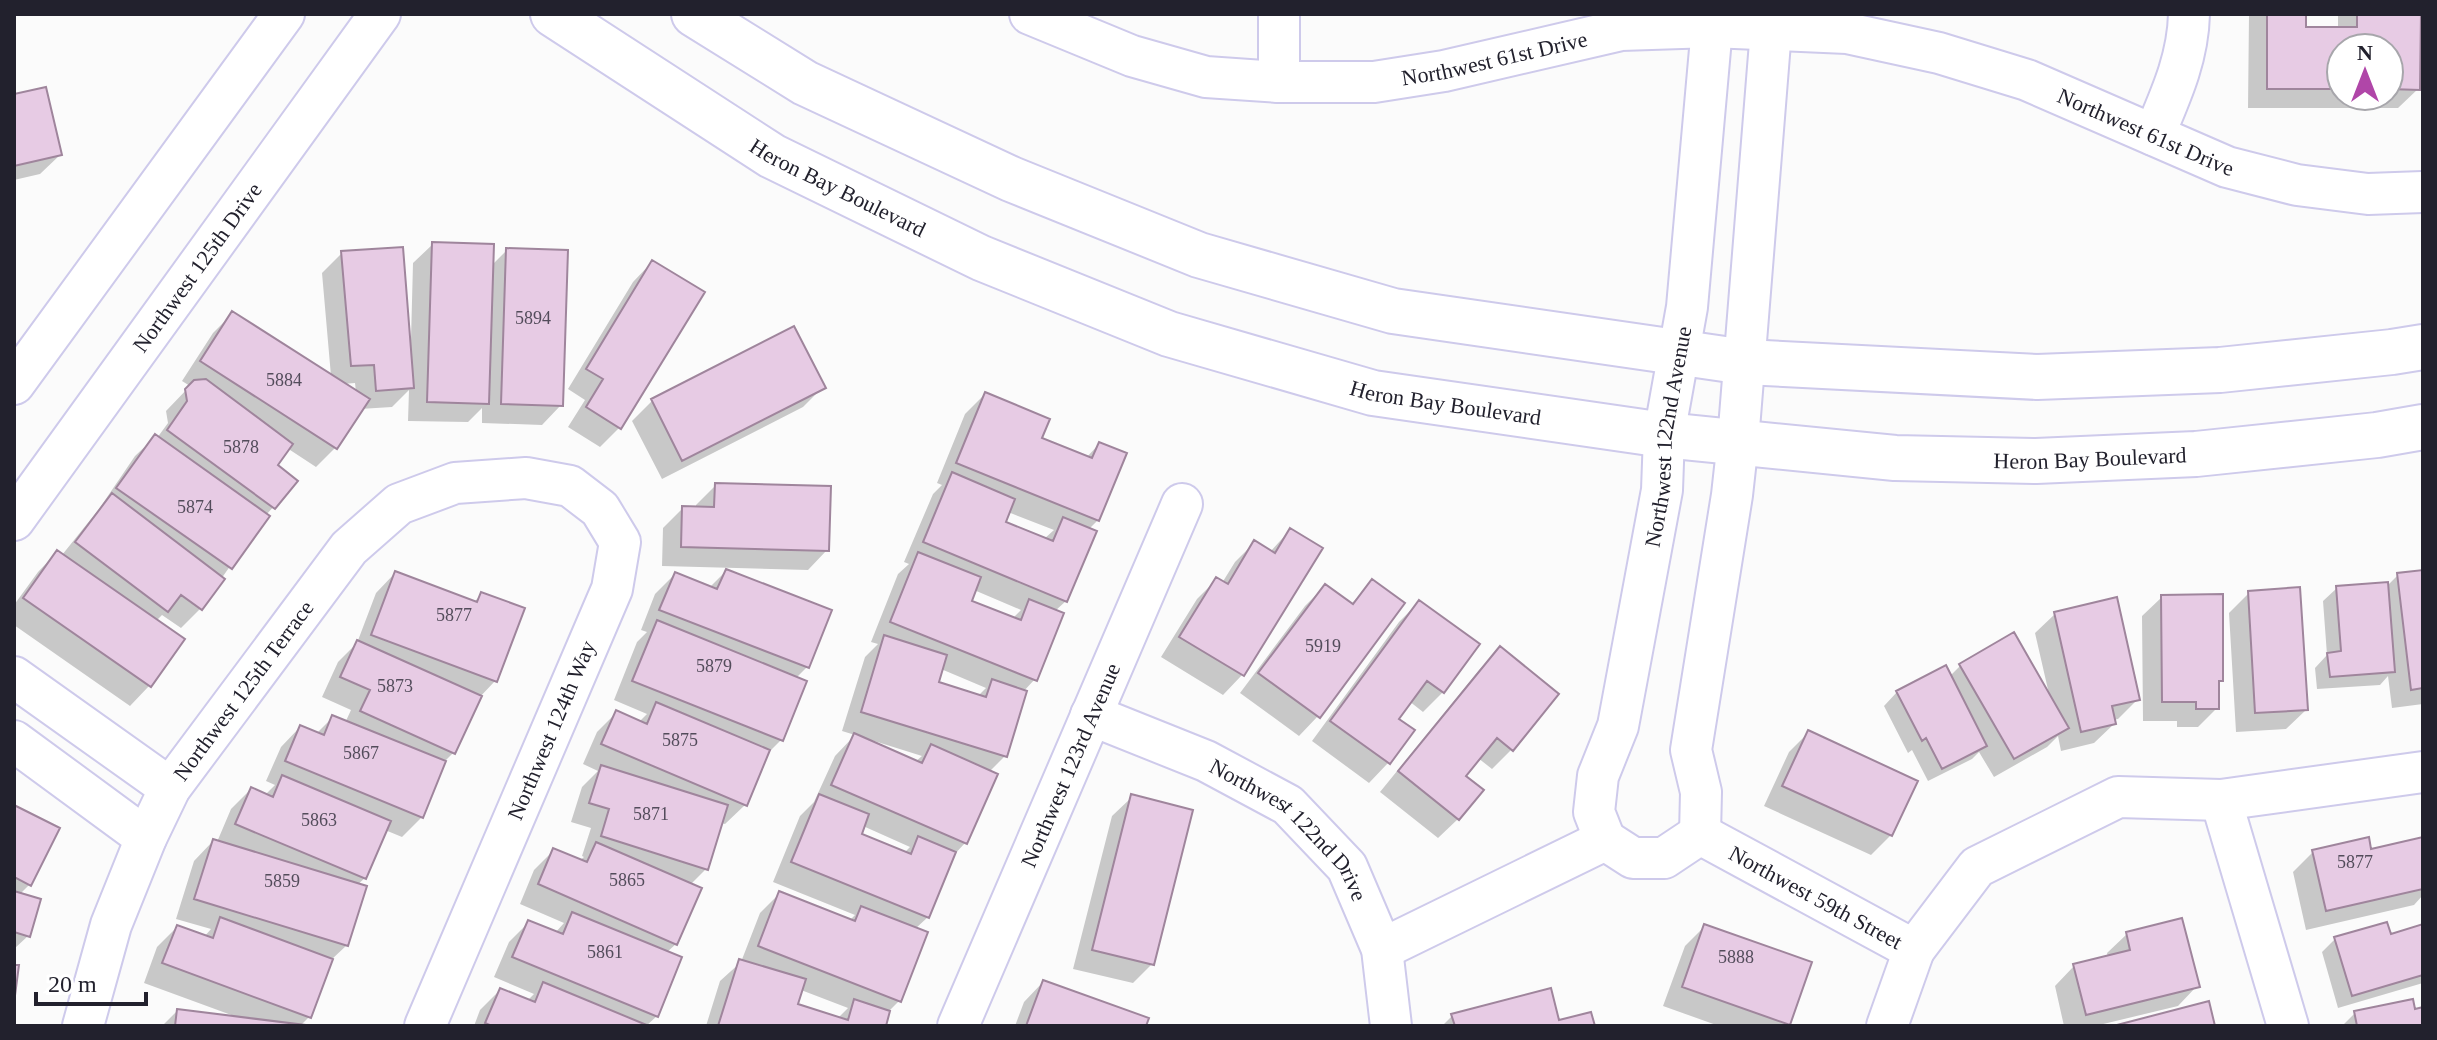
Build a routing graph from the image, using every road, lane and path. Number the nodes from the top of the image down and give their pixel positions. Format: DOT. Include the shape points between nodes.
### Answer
graph roads {
  1 [pos="284,14"];
  2 [pos="380,14"];
  3 [pos="553,14"];
  4 [pos="694,14"];
  5 [pos="1030,14"];
  6 [pos="1279,14"];
  7 [pos="2189,14"];
  8 [pos="1712,27"];
  9 [pos="1771,30"];
  10 [pos="1279,82"];
  11 [pos="2154,135"];
  12 [pos="2423,192"];
  13 [pos="2423,347"];
  14 [pos="1680,352"];
  15 [pos="1745,362"];
  16 [pos="14,384"];
  17 [pos="2423,427"];
  18 [pos="1664,435"];
  19 [pos="1738,441"];
  20 [pos="526,478"];
  21 [pos="1182,504"];
  22 [pos="14,520"];
  23 [pos="14,677"];
  24 [pos="1091,715"];
  25 [pos="14,741"];
  26 [pos="2423,772"];
  27 [pos="170,788"];
  28 [pos="2221,800"];
  29 [pos="1700,834"];
  30 [pos="146,838"];
  31 [pos="1605,840"];
  32 [pos="1382,949"];
  33 [pos="1914,950"];
  34 [pos="83,1026"];
  35 [pos="425,1026"];
  36 [pos="958,1026"];
  37 [pos="1391,1026"];
  38 [pos="1887,1026"];
  39 [pos="2288,1026"];
  1 -- 16 [label="street"];
  2 -- 22 [label="street, Northwest 125th Drive"];
  3 -- 18 [label="street, Heron Bay Boulevard" via="772,156 981,258 1169,334 1373,393"];
  4 -- 14 [label="street" via="805,83 1011,179 1199,255 1393,311"];
  5 -- 10 [label="street, Northwest 61st Drive" via="1132,56 1206,77"];
  6 -- 10 [label="street"];
  7 -- 11 [label="street" via="2180,74"];
  8 -- 9 [label="street, Northwest 61st Drive"];
  8 -- 10 [label="street, Northwest 61st Drive" via="1621,30 1374,82"];
  8 -- 14 [label="street, Northwest 122nd Avenue"];
  9 -- 11 [label="street, Northwest 61st Drive" via="1847,33 1939,53 2027,80"];
  9 -- 15 [label="street"];
  11 -- 12 [label="street, Northwest 61st Drive" via="2227,167 2297,185 2368,194"];
  13 -- 15 [label="street" via="2220,370 2037,377"];
  14 -- 15 [label="street"];
  14 -- 18 [label="street, Northwest 122nd Avenue"];
  15 -- 19 [label="street"];
  17 -- 19 [label="street, Heron Bay Boulevard" via="2196,454 2036,461 1895,458"];
  18 -- 19 [label="street, Heron Bay Boulevard"];
  18 -- 31 [label="street, Northwest 122nd Avenue" via="1662,490 1618,726 1598,776 1594,812"];
  19 -- 29 [label="street" via="1691,750 1701,792"];
  20 -- 27 [label="street, Northwest 125th Terrace" via="455,483 399,504 349,548"];
  20 -- 35 [label="street, Northwest 124th Way" via="570,486 600,509 620,542 612,589"];
  21 -- 24 [label="street, Northwest 123rd Avenue"];
  23 -- 27 [label="street"];
  24 -- 32 [label="street, Northwest 122nd Drive" via="1206,761 1288,805 1347,867"];
  24 -- 36 [label="street, Northwest 123rd Avenue"];
  25 -- 30 [label="street"];
  26 -- 28 [label="street, Northwest 59th Street"];
  27 -- 30 [label="street, Northwest 125th Terrace"];
  28 -- 33 [label="street, Northwest 59th Street" via="2118,797 1977,867"];
  28 -- 39 [label="street"];
  29 -- 31 [label="street" via="1664,858 1633,858"];
  29 -- 33 [label="street, Northwest 59th Street"];
  30 -- 34 [label="street, Northwest 125th Terrace" via="111,925"];
  31 -- 32 [label="street"];
  32 -- 37 [label="street, Northwest 122nd Drive"];
  33 -- 38 [label="street"];
}
